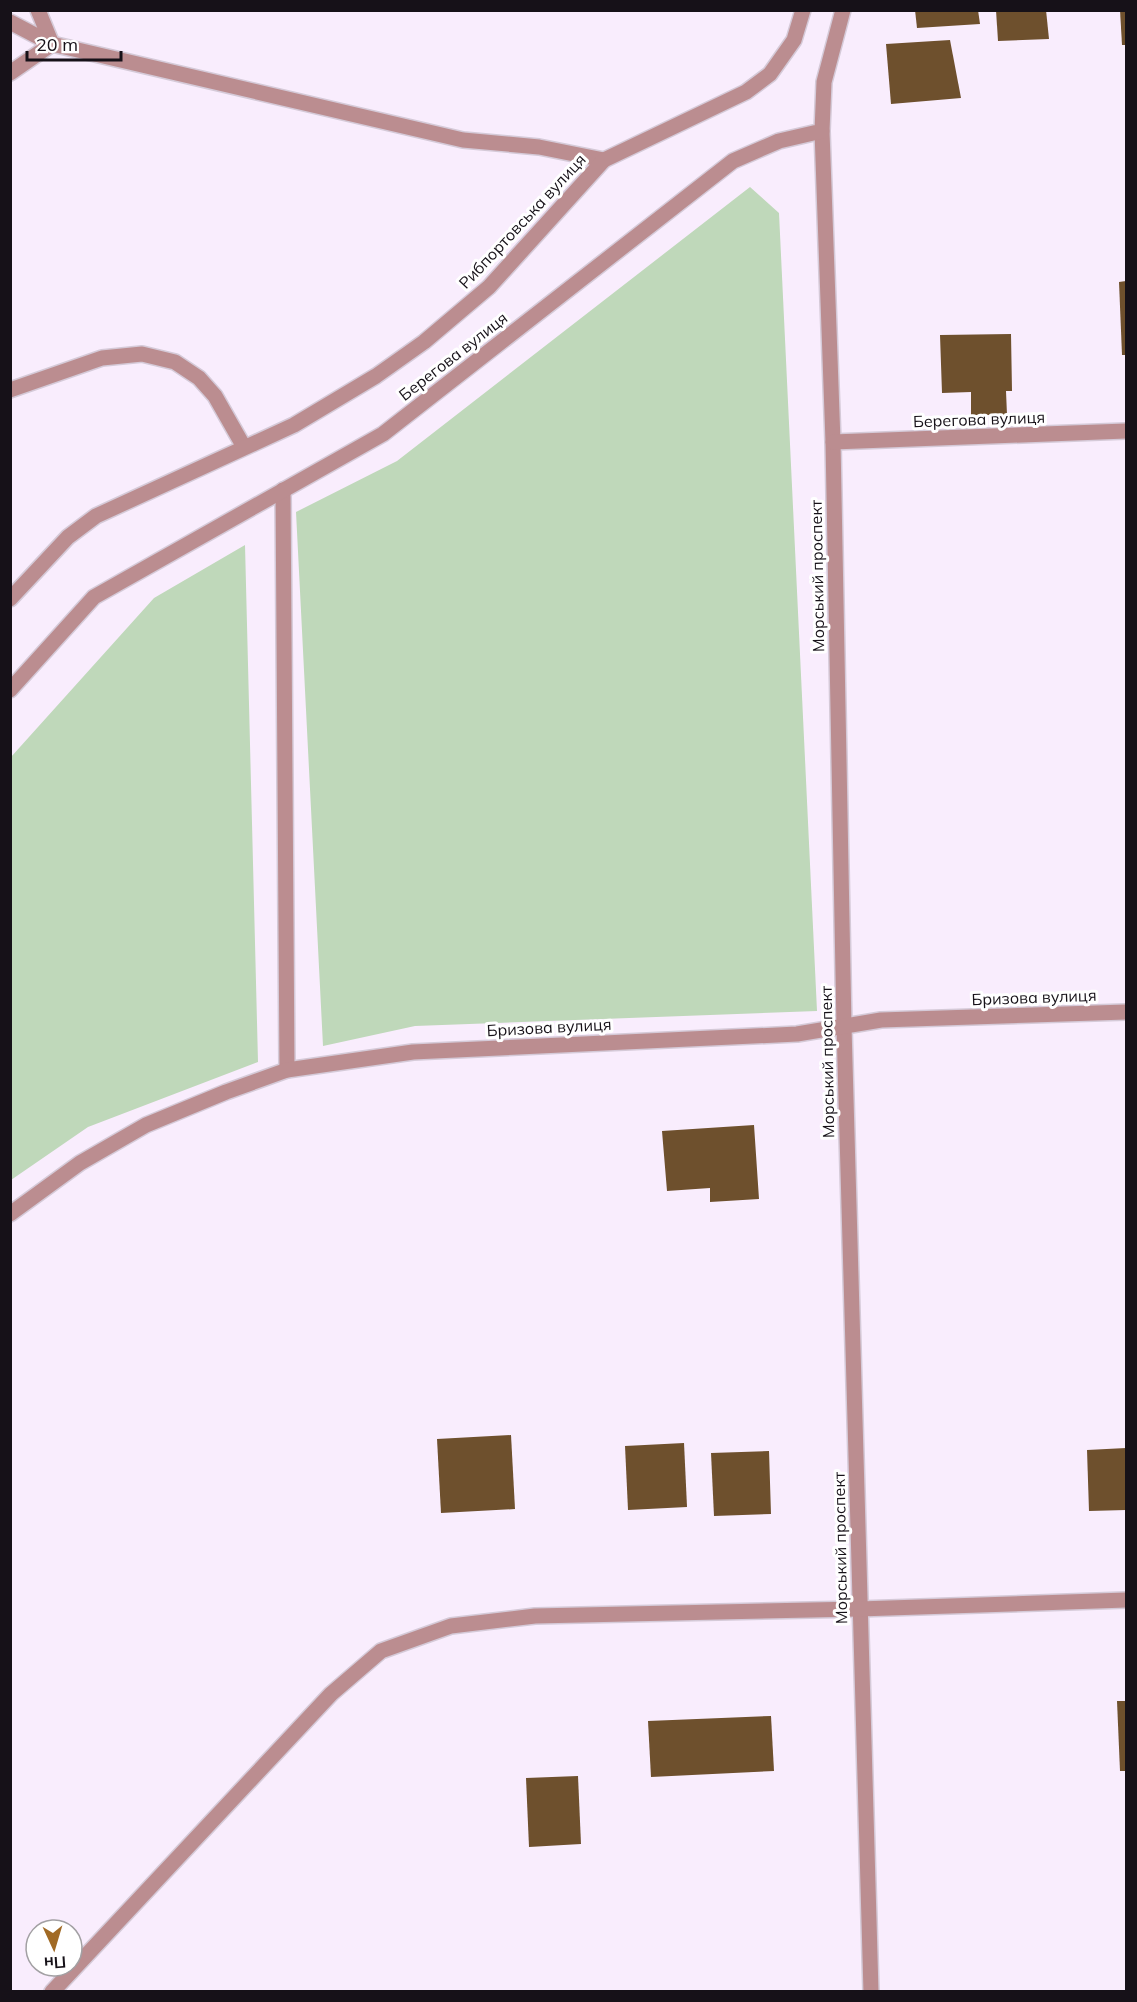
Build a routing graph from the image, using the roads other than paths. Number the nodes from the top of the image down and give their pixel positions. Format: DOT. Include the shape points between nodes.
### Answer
graph roads {
  1 [pos="38,10"];
  2 [pos="803,10"];
  3 [pos="843,10"];
  4 [pos="10,22"];
  5 [pos="52,44"];
  6 [pos="10,73"];
  7 [pos="822,131"];
  8 [pos="604,160"];
  9 [pos="10,390"];
  10 [pos="1126,431"];
  11 [pos="832,442"];
  12 [pos="244,447"];
  13 [pos="283,489"];
  14 [pos="10,599"];
  15 [pos="10,690"];
  16 [pos="1126,1012"];
  17 [pos="844,1027"];
  18 [pos="287,1070"];
  19 [pos="10,1215"];
  20 [pos="1126,1600"];
  21 [pos="859,1610"];
  22 [pos="52,1992"];
  23 [pos="871,1992"];
  1 -- 5 [label="street"];
  2 -- 8 [label="street, Рибпортовська вулиця" via="794,40 770,74 746,92"];
  3 -- 7 [label="street" via="824,82"];
  4 -- 5 [label="street"];
  5 -- 6 [label="street"];
  5 -- 8 [label="street" via="462,140 539,147"];
  7 -- 11 [label="street, Морський проспект"];
  7 -- 13 [label="street, Берегова вулиця" via="779,141 733,161 382,434"];
  8 -- 12 [label="street, Рибпортовська вулиця" via="489,287 424,342 294,425"];
  9 -- 12 [label="street" via="102,358 142,354 175,363 200,378"];
  10 -- 11 [label="street, Берегова вулиця"];
  11 -- 17 [label="street, Морський проспект"];
  12 -- 14 [label="street, Рибпортовська вулиця" via="96,516 68,537"];
  13 -- 15 [label="street, Берегова вулиця" via="94,597"];
  13 -- 18 [label="street"];
  16 -- 17 [label="street, Бризова вулиця" via="881,1020"];
  17 -- 18 [label="street, Бризова вулиця" via="797,1034 413,1052"];
  17 -- 21 [label="street, Морський проспект"];
  18 -- 19 [label="street, Бризова вулиця" via="146,1125 80,1163"];
  20 -- 21 [label="street"];
  21 -- 22 [label="street" via="535,1616 451,1626 381,1651 331,1694"];
  21 -- 23 [label="street, Морський проспект"];
}
